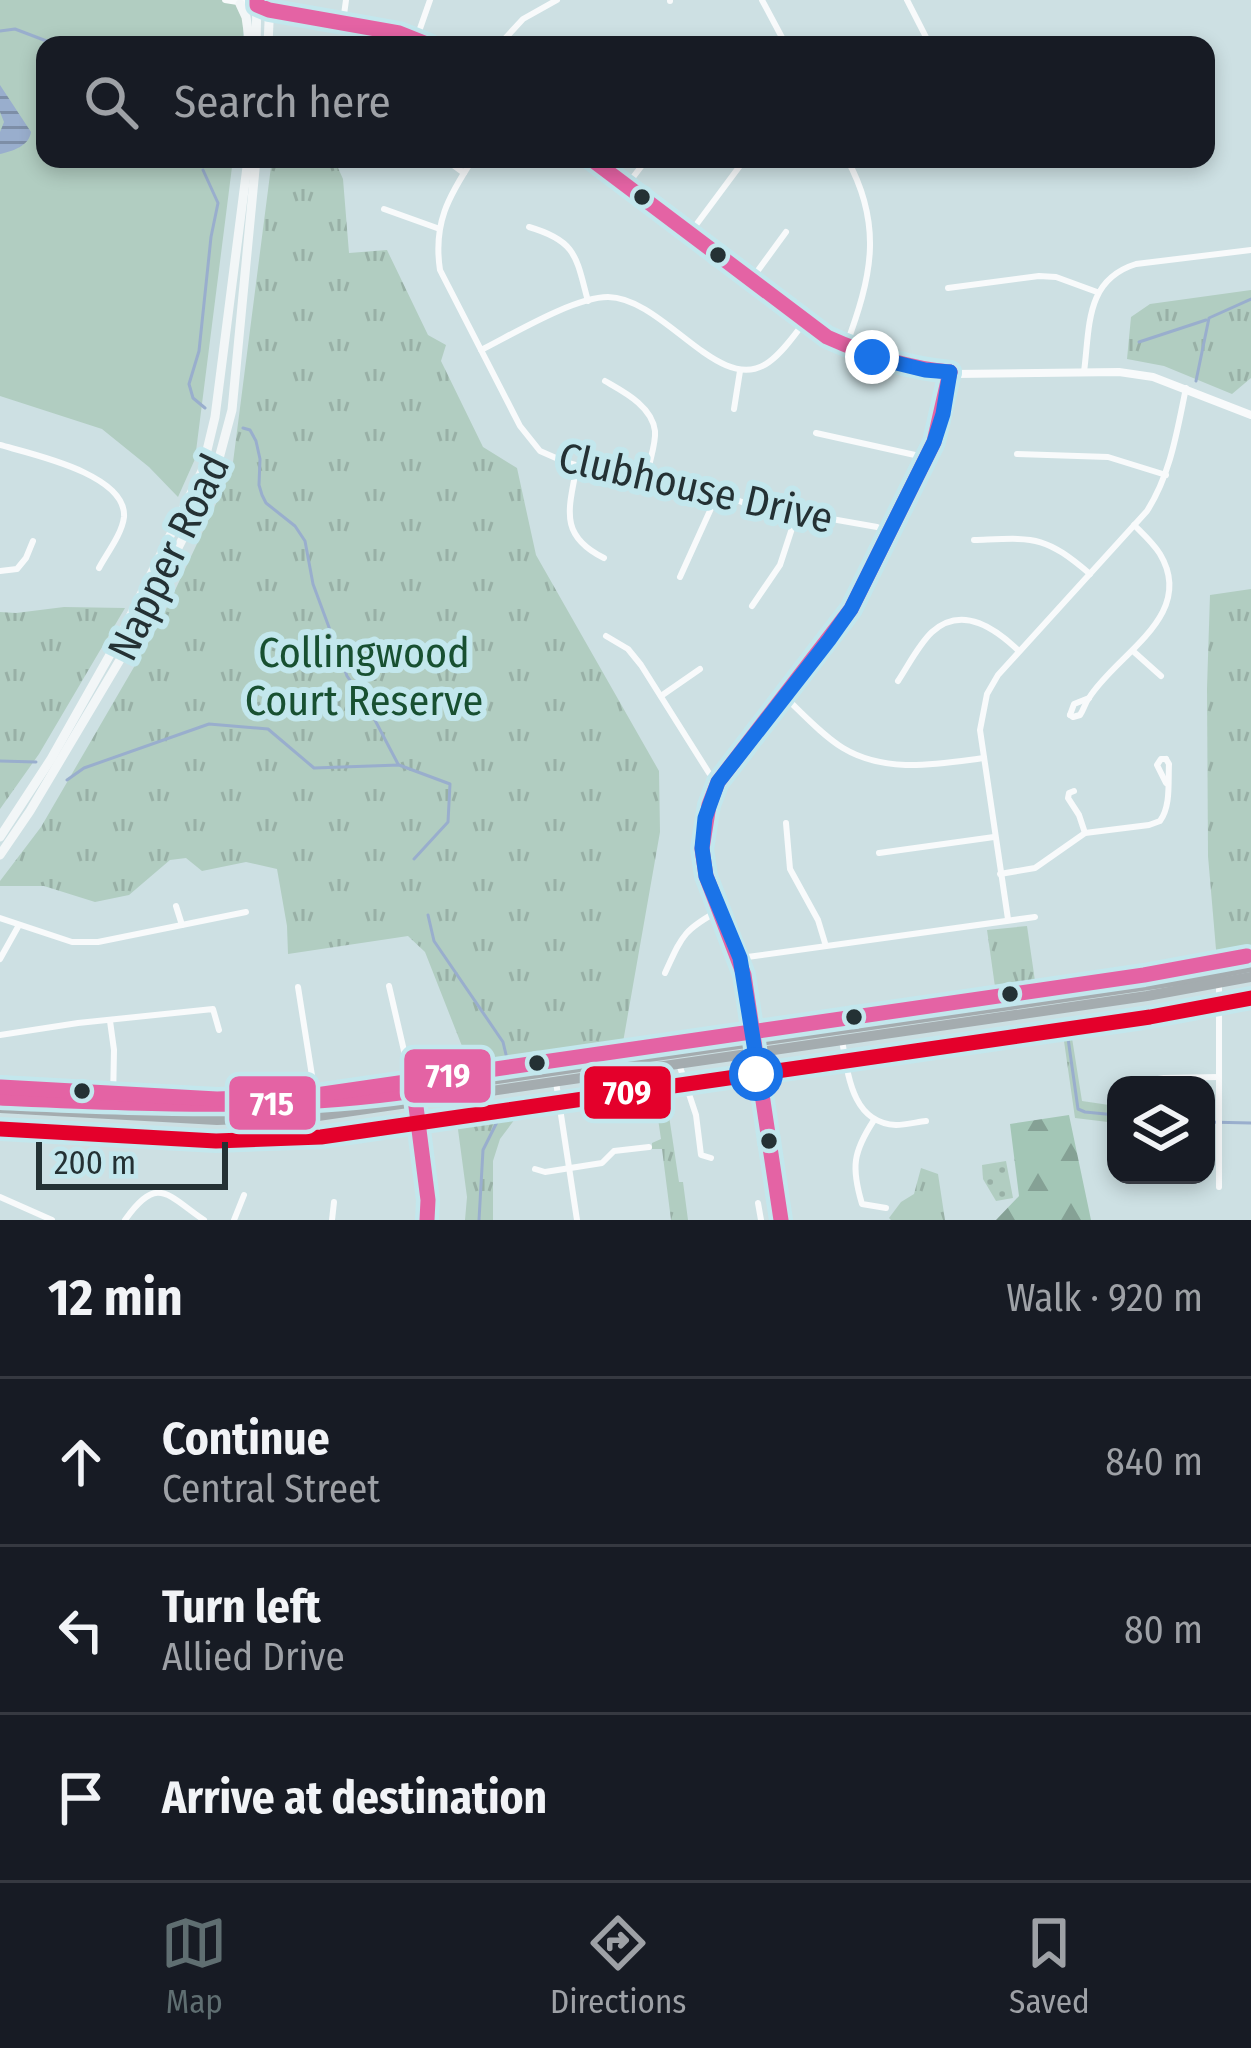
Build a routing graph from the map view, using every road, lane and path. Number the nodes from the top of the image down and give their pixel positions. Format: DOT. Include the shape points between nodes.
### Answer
graph roads {
  1 [pos="226,0"];
  2 [pos="346,0"];
  3 [pos="430,0"];
  4 [pos="557,0"];
  5 [pos="762,0"];
  6 [pos="907,0"];
  7 [pos="257,2"];
  8 [pos="240,4"];
  9 [pos="270,5"];
  10 [pos="343,22"];
  11 [pos="251,36"];
  12 [pos="254,36"];
  13 [pos="268,36"];
  14 [pos="406,36"];
  15 [pos="417,36"];
  16 [pos="507,36"];
  17 [pos="781,36"];
  18 [pos="925,36"];
  19 [pos="251,168"];
  20 [pos="251,168"];
  21 [pos="457,168"];
  22 [pos="467,168"];
  23 [pos="603,168"];
  24 [pos="640,168"];
  25 [pos="738,168"];
  26 [pos="851,168"];
  27 [pos="464,173"];
  28 [pos="627,186"];
  29 [pos="384,209"];
  30 [pos="529,227"];
  31 [pos="439,229"];
  32 [pos="786,232"];
  33 [pos="690,233"];
  34 [pos="1251,250"];
  35 [pos="751,280"];
  36 [pos="947,288"];
  37 [pos="1097,292"];
  38 [pos="588,301"];
  39 [pos="806,320"];
  40 [pos="846,346"];
  41 [pos="481,350"];
  42 [pos="740,371"];
  43 [pos="950,372"];
  44 [pos="1084,372"];
  45 [pos="605,381"];
  46 [pos="1186,388"];
  47 [pos="734,409"];
  48 [pos="1251,415"];
  49 [pos="816,433"];
  50 [pos="0,445"];
  51 [pos="1017,454"];
  52 [pos="926,460"];
  53 [pos="577,465"];
  54 [pos="648,471"];
  55 [pos="1166,476"];
  56 [pos="718,493"];
  57 [pos="797,513"];
  58 [pos="1134,525"];
  59 [pos="890,532"];
  60 [pos="33,541"];
  61 [pos="974,541"];
  62 [pos="604,558"];
  63 [pos="99,568"];
  64 [pos="0,571"];
  65 [pos="1090,574"];
  66 [pos="680,577"];
  67 [pos="752,606"];
  68 [pos="606,637"];
  69 [pos="1019,651"];
  70 [pos="1133,651"];
  71 [pos="700,669"];
  72 [pos="1161,676"];
  73 [pos="898,681"];
  74 [pos="661,696"];
  75 [pos="785,698"];
  76 [pos="1089,698"];
  77 [pos="984,758"];
  78 [pos="718,782"];
  79 [pos="1166,783"];
  80 [pos="1079,814"];
  81 [pos="786,823"];
  82 [pos="1085,833"];
  83 [pos="0,837"];
  84 [pos="995,837"];
  85 [pos="879,853"];
  86 [pos="0,855"];
  87 [pos="1000,874"];
  88 [pos="176,906"];
  89 [pos="720,910"];
  90 [pos="246,912"];
  91 [pos="1035,917"];
  92 [pos="0,918"];
  93 [pos="1008,919"];
  94 [pos="19,925"];
  95 [pos="182,925"];
  96 [pos="825,945"];
  97 [pos="740,958"];
  98 [pos="0,959"];
  99 [pos="1251,967"];
  100 [pos="665,973"];
  101 [pos="1251,977"];
  102 [pos="1218,979"];
  103 [pos="389,986"];
  104 [pos="298,987"];
  105 [pos="110,1021"];
  106 [pos="219,1030"];
  107 [pos="0,1035"];
  108 [pos="842,1040"];
  109 [pos="756,1047"];
  110 [pos="734,1056"];
  111 [pos="680,1064"];
  112 [pos="1215,1077"];
  113 [pos="1219,1077"];
  114 [pos="556,1082"];
  115 [pos="760,1082"];
  116 [pos="414,1096"];
  117 [pos="0,1098"];
  118 [pos="317,1103"];
  119 [pos="0,1108"];
  120 [pos="112,1109"];
  121 [pos="874,1120"];
  122 [pos="926,1121"];
  123 [pos="639,1137"];
  124 [pos="710,1158"];
  125 [pos="535,1168"];
  126 [pos="569,1170"];
  127 [pos="1220,1186"];
  128 [pos="244,1195"];
  129 [pos="0,1197"];
  130 [pos="334,1202"];
  131 [pos="758,1203"];
  132 [pos="886,1208"];
  133 [pos="52,1220"];
  134 [pos="125,1220"];
  135 [pos="204,1220"];
  136 [pos="233,1220"];
  137 [pos="332,1220"];
  138 [pos="427,1220"];
  139 [pos="577,1220"];
  140 [pos="760,1220"];
  141 [pos="781,1220"];
  1 -- 8 [label="street"];
  2 -- 10 [label="street"];
  3 -- 15 [label="street"];
  4 -- 16 [label="street"];
  5 -- 17 [label="street"];
  6 -- 18 [label="street"];
  7 -- 8 [label="street"];
  7 -- 9 [label="street"];
  7 -- 12 [label="main road"];
  8 -- 11 [label="main road"];
  9 -- 10 [label="street"];
  9 -- 13 [label="main road"];
  10 -- 14 [label="street"];
  19 -- 86 [label="main road, Napper Road" via="232,410 209,492 127,648"];
  20 -- 83 [label="main road, Napper Road" via="202,471 120,637"];
  21 -- 27 [label="street"];
  22 -- 27 [label="street"];
  23 -- 28 [label="street"];
  24 -- 28 [label="street"];
  25 -- 33 [label="street"];
  26 -- 40 [label="street" via="865,203 870,260"];
  27 -- 31 [label="street"];
  28 -- 33 [label="street"];
  29 -- 31 [label="street"];
  30 -- 38 [label="street" via="572,248"];
  31 -- 41 [label="street, Clubhouse Drive" via="440,270"];
  32 -- 35 [label="street"];
  33 -- 35 [label="street"];
  34 -- 37 [label="street" via="1136,264"];
  35 -- 39 [label="street"];
  36 -- 37 [label="street" via="1039,276"];
  37 -- 44 [label="street"];
  38 -- 41 [label="street"];
  38 -- 42 [label="street" via="608,297 647,308"];
  39 -- 40 [label="street"];
  39 -- 42 [label="street" via="770,362"];
  40 -- 43 [label="street"];
  41 -- 53 [label="street, Clubhouse Drive" via="540,451"];
  42 -- 47 [label="street"];
  43 -- 44 [label="street"];
  43 -- 52 [label="street"];
  44 -- 46 [label="street" via="1153,376"];
  45 -- 54 [label="street" via="651,418"];
  46 -- 48 [label="street"];
  46 -- 55 [label="street"];
  49 -- 52 [label="street"];
  50 -- 63 [label="street" via="76,468 121,501 120,530"];
  51 -- 55 [label="street" via="1108,457"];
  52 -- 59 [label="street"];
  53 -- 54 [label="street, Clubhouse Drive"];
  53 -- 62 [label="street" via="569,525 578,542"];
  54 -- 56 [label="street, Clubhouse Drive"];
  55 -- 58 [label="street"];
  56 -- 57 [label="street, Clubhouse Drive"];
  56 -- 66 [label="street"];
  57 -- 59 [label="street, Clubhouse Drive"];
  57 -- 67 [label="street" via="780,565"];
  58 -- 65 [label="street"];
  58 -- 70 [label="street" via="1158,550 1170,587 1167,605"];
  59 -- 75 [label="street" via="851,609"];
  60 -- 64 [label="street" via="17,569"];
  61 -- 65 [label="street" via="1042,541"];
  65 -- 69 [label="street"];
  68 -- 74 [label="street" via="628,650"];
  69 -- 73 [label="street" via="994,627 946,624"];
  69 -- 77 [label="street" via="987,694"];
  70 -- 72 [label="street"];
  70 -- 76 [label="street"];
  71 -- 74 [label="street"];
  74 -- 78 [label="street"];
  75 -- 77 [label="street" via="838,746 875,762"];
  75 -- 78 [label="street"];
  77 -- 84 [label="street"];
  78 -- 89 [label="street" via="702,848"];
  79 -- 82 [label="street" via="1160,821"];
  80 -- 82 [label="street"];
  81 -- 96 [label="street" via="790,869"];
  82 -- 87 [label="street" via="1035,868"];
  84 -- 85 [label="street"];
  84 -- 87 [label="street"];
  87 -- 93 [label="street"];
  88 -- 95 [label="street"];
  89 -- 97 [label="street"];
  89 -- 100 [label="street" via="692,926"];
  90 -- 95 [label="street"];
  91 -- 93 [label="street"];
  92 -- 94 [label="street"];
  93 -- 96 [label="street"];
  94 -- 95 [label="street" via="98,942"];
  94 -- 98 [label="street"];
  96 -- 97 [label="street"];
  97 -- 109 [label="street"];
  99 -- 102 [label="main road"];
  101 -- 102 [label="main road"];
  102 -- 108 [label="main road"];
  102 -- 109 [label="main road"];
  102 -- 113 [label="street"];
  103 -- 116 [label="street"];
  104 -- 118 [label="street"];
  105 -- 106 [label="street" via="213,1009"];
  105 -- 107 [label="street"];
  105 -- 120 [label="street"];
  108 -- 109 [label="main road"];
  108 -- 121 [label="street" via="849,1084"];
  109 -- 110 [label="main road"];
  109 -- 115 [label="main road"];
  109 -- 116 [label="main road"];
  110 -- 111 [label="main road"];
  110 -- 115 [label="main road"];
  111 -- 114 [label="main road"];
  111 -- 124 [label="street" via="700,1155"];
  112 -- 113 [label="street"];
  113 -- 127 [label="street"];
  114 -- 116 [label="main road"];
  114 -- 126 [label="street"];
  115 -- 141 [label="main road"];
  116 -- 118 [label="main road"];
  116 -- 120 [label="main road" via="284,1118"];
  116 -- 138 [label="street"];
  117 -- 120 [label="main road"];
  118 -- 120 [label="main road"];
  119 -- 120 [label="main road"];
  121 -- 122 [label="street"];
  121 -- 132 [label="street" via="856,1153 856,1184 862,1204"];
  123 -- 126 [label="street" via="645,1147"];
  125 -- 126 [label="street"];
  126 -- 139 [label="street"];
  128 -- 136 [label="street"];
  129 -- 133 [label="street"];
  130 -- 137 [label="street"];
  131 -- 140 [label="street"];
  134 -- 135 [label="street" via="156,1192"];
}
